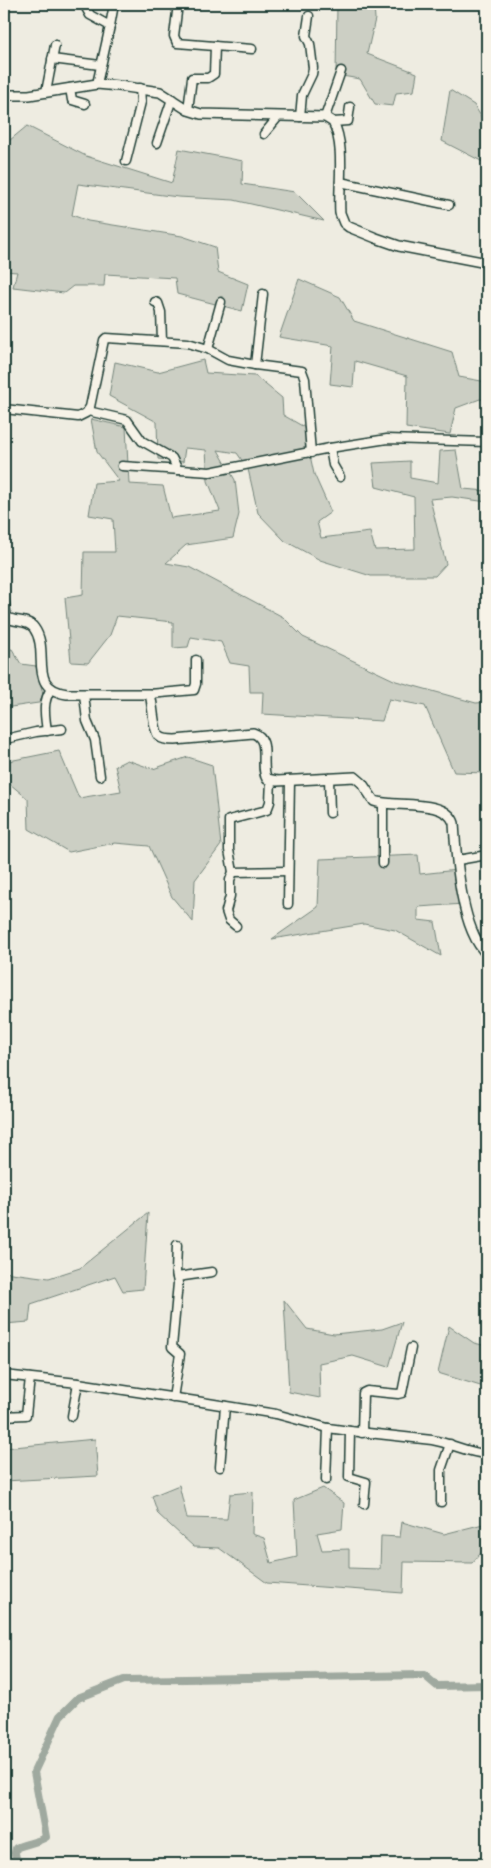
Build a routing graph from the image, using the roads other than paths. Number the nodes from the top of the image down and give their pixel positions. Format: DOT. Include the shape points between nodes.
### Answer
graph roads {
  1 [pos="84,4"];
  2 [pos="114,4"];
  3 [pos="178,4"];
  4 [pos="310,16"];
  5 [pos="110,26"];
  6 [pos="56,45"];
  7 [pos="215,46"];
  8 [pos="252,49"];
  9 [pos="52,59"];
  10 [pos="100,65"];
  11 [pos="341,71"];
  12 [pos="98,84"];
  13 [pos="70,88"];
  14 [pos="140,88"];
  15 [pos="46,92"];
  16 [pos="4,95"];
  17 [pos="172,99"];
  18 [pos="85,104"];
  19 [pos="350,107"];
  20 [pos="188,110"];
  21 [pos="278,117"];
  22 [pos="300,117"];
  23 [pos="329,120"];
  24 [pos="264,134"];
  25 [pos="157,142"];
  26 [pos="126,161"];
  27 [pos="340,182"];
  28 [pos="449,205"];
  29 [pos="487,263"];
  30 [pos="263,294"];
  31 [pos="155,302"];
  32 [pos="220,302"];
  33 [pos="162,341"];
  34 [pos="208,349"];
  35 [pos="255,365"];
  36 [pos="4,408"];
  37 [pos="88,410"];
  38 [pos="487,442"];
  39 [pos="330,448"];
  40 [pos="311,453"];
  41 [pos="122,466"];
  42 [pos="178,470"];
  43 [pos="340,477"];
  44 [pos="4,601"];
  45 [pos="196,660"];
  46 [pos="51,689"];
  47 [pos="84,694"];
  48 [pos="150,694"];
  49 [pos="62,729"];
  50 [pos="47,731"];
  51 [pos="10,738"];
  52 [pos="100,776"];
  53 [pos="329,778"];
  54 [pos="272,780"];
  55 [pos="290,780"];
  56 [pos="383,804"];
  57 [pos="330,813"];
  58 [pos="487,855"];
  59 [pos="458,860"];
  60 [pos="383,863"];
  61 [pos="288,871"];
  62 [pos="233,872"];
  63 [pos="288,904"];
  64 [pos="236,926"];
  65 [pos="487,954"];
  66 [pos="177,1245"];
  67 [pos="212,1272"];
  68 [pos="177,1277"];
  69 [pos="411,1348"];
  70 [pos="4,1375"];
  71 [pos="30,1378"];
  72 [pos="78,1382"];
  73 [pos="173,1398"];
  74 [pos="226,1406"];
  75 [pos="4,1416"];
  76 [pos="72,1416"];
  77 [pos="328,1428"];
  78 [pos="350,1431"];
  79 [pos="362,1433"];
  80 [pos="450,1444"];
  81 [pos="487,1454"];
  82 [pos="220,1467"];
  83 [pos="326,1480"];
  84 [pos="441,1502"];
  85 [pos="364,1504"];
  1 -- 5 [label="street" via="90,15"];
  2 -- 5 [label="street"];
  3 -- 7 [label="street" via="175,41 182,45"];
  4 -- 22 [label="street" via="306,36 313,68 302,95"];
  5 -- 10 [label="street"];
  6 -- 9 [label="street"];
  7 -- 8 [label="street"];
  7 -- 20 [label="street" via="214,74 208,78 192,78"];
  9 -- 10 [label="street"];
  9 -- 15 [label="street"];
  10 -- 12 [label="street"];
  11 -- 23 [label="street"];
  12 -- 13 [label="street"];
  12 -- 14 [label="street"];
  13 -- 15 [label="street"];
  13 -- 18 [label="street" via="72,100"];
  14 -- 17 [label="street" via="160,92"];
  14 -- 26 [label="street" via="141,102"];
  15 -- 16 [label="street"];
  17 -- 20 [label="street"];
  17 -- 25 [label="street"];
  19 -- 23 [label="street" via="348,121"];
  20 -- 21 [label="street" via="201,114"];
  21 -- 22 [label="street"];
  21 -- 24 [label="street"];
  22 -- 23 [label="street"];
  23 -- 27 [label="street" via="336,127 340,149"];
  27 -- 28 [label="street"];
  27 -- 29 [label="street" via="340,213 349,227 399,246"];
  30 -- 35 [label="street"];
  31 -- 33 [label="street" via="161,309"];
  32 -- 34 [label="street"];
  33 -- 34 [label="street"];
  33 -- 37 [label="street" via="109,337 104,340"];
  34 -- 35 [label="street" via="228,360"];
  35 -- 40 [label="street" via="302,371"];
  36 -- 37 [label="street" via="78,417"];
  37 -- 42 [label="street" via="127,420 142,441 172,458"];
  38 -- 39 [label="street" via="386,439"];
  39 -- 40 [label="street"];
  39 -- 43 [label="street" via="333,465"];
  40 -- 42 [label="street" via="210,472"];
  41 -- 42 [label="street"];
  44 -- 46 [label="street" via="9,620 26,622 35,629 41,667"];
  45 -- 48 [label="street" via="194,690"];
  46 -- 47 [label="street"];
  46 -- 50 [label="street" via="45,706"];
  47 -- 48 [label="street"];
  47 -- 52 [label="street"];
  48 -- 54 [label="street" via="156,730 164,739 258,734 263,743 265,776"];
  49 -- 50 [label="street"];
  50 -- 51 [label="street"];
  53 -- 55 [label="street"];
  53 -- 56 [label="street" via="358,779 374,801"];
  53 -- 57 [label="street"];
  54 -- 55 [label="street"];
  54 -- 62 [label="street" via="267,810 229,820"];
  55 -- 61 [label="street"];
  56 -- 59 [label="street" via="419,805 448,814 454,823"];
  56 -- 60 [label="street"];
  58 -- 59 [label="street"];
  59 -- 65 [label="street" via="464,911"];
  61 -- 62 [label="street"];
  61 -- 63 [label="street"];
  62 -- 64 [label="street" via="226,911"];
  66 -- 68 [label="street"];
  67 -- 68 [label="street"];
  68 -- 73 [label="street" via="172,1347 180,1354"];
  69 -- 79 [label="street" via="402,1393 363,1393"];
  70 -- 71 [label="street"];
  71 -- 72 [label="street"];
  71 -- 75 [label="street" via="26,1415"];
  72 -- 73 [label="street"];
  72 -- 76 [label="street"];
  73 -- 74 [label="street"];
  74 -- 77 [label="street" via="276,1414"];
  74 -- 82 [label="street"];
  77 -- 78 [label="street"];
  77 -- 83 [label="street"];
  78 -- 79 [label="street"];
  78 -- 85 [label="street" via="350,1477 366,1482"];
  79 -- 80 [label="street" via="424,1438"];
  80 -- 81 [label="street"];
  80 -- 84 [label="street" via="441,1470"];
}
